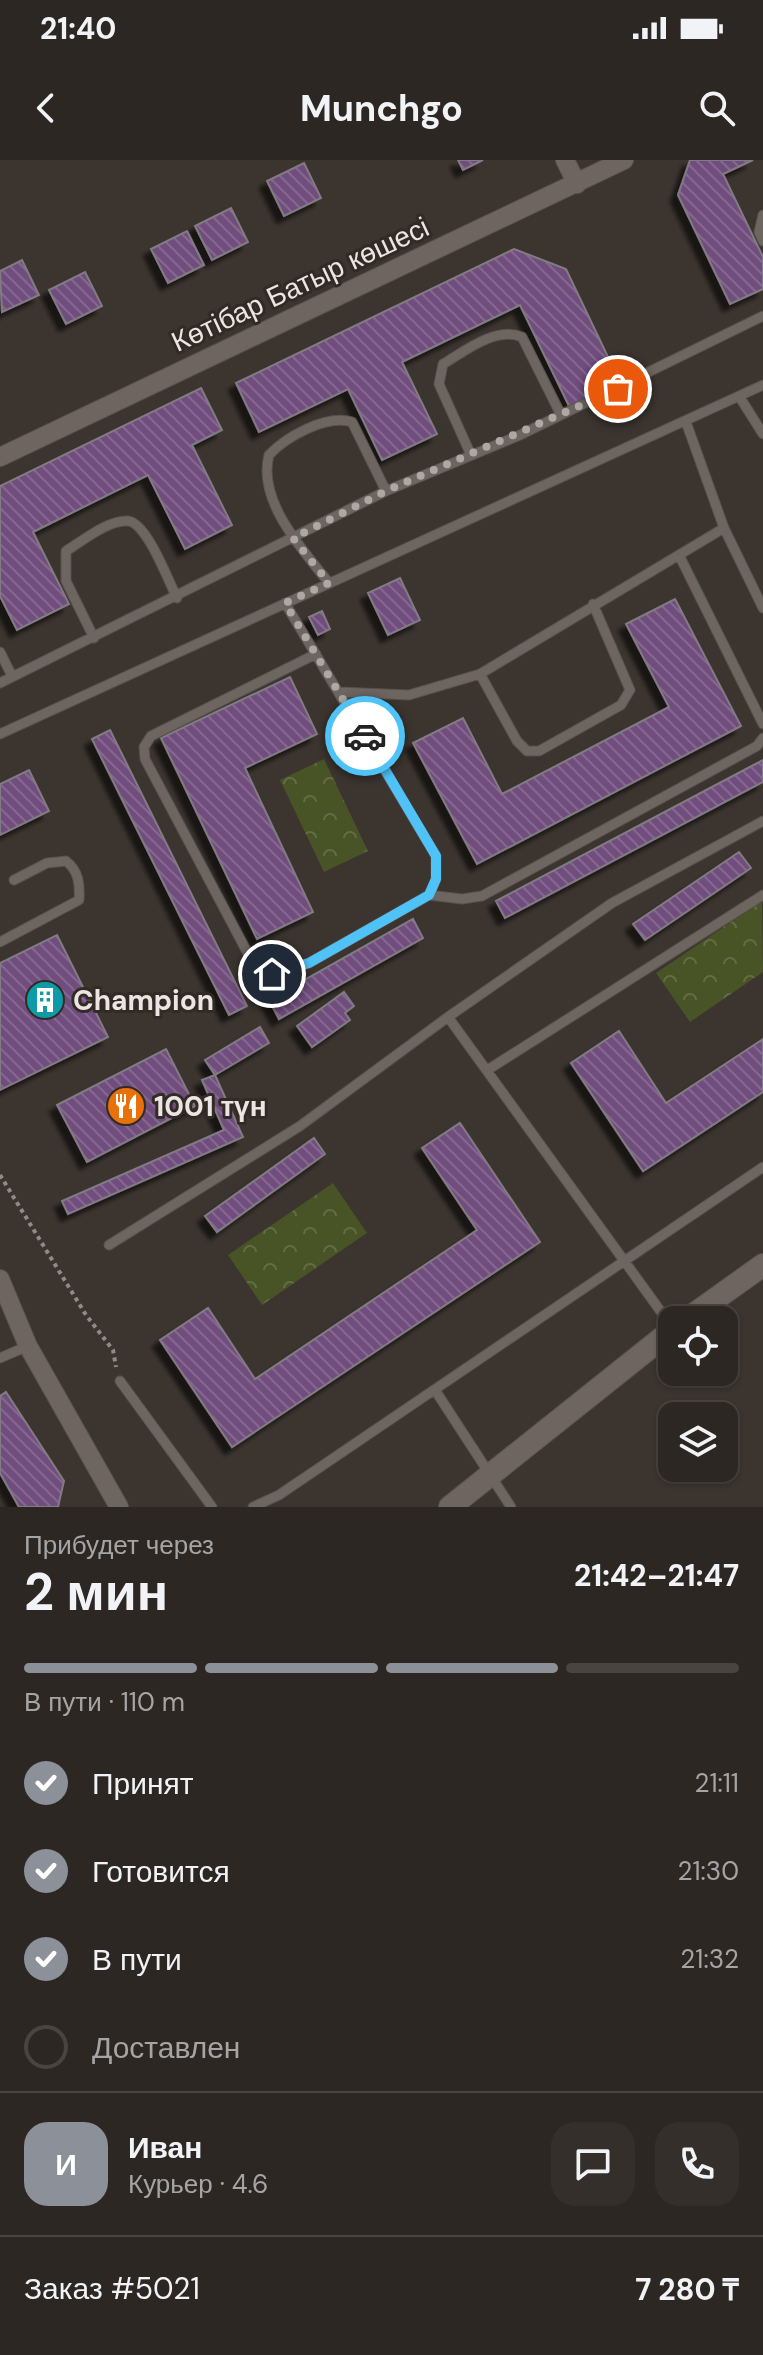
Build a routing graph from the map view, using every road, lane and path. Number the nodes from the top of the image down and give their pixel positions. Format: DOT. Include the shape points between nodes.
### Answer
graph roads {
  1 [pos="565,160"];
  2 [pos="624,160"];
  3 [pos="577,184"];
  4 [pos="763,215"];
  5 [pos="763,241"];
  6 [pos="763,316"];
  7 [pos="763,385"];
  8 [pos="739,396"];
  9 [pos="561,415"];
  10 [pos="686,422"];
  11 [pos="763,434"];
  12 [pos="471,455"];
  13 [pos="0,457"];
  14 [pos="386,491"];
  15 [pos="724,528"];
  16 [pos="293,538"];
  17 [pos="679,555"];
  18 [pos="329,583"];
  19 [pos="177,598"];
  20 [pos="285,603"];
  21 [pos="593,604"];
  22 [pos="763,608"];
  23 [pos="94,638"];
  24 [pos="0,652"];
  25 [pos="316,654"];
  26 [pos="480,674"];
  27 [pos="12,676"];
  28 [pos="0,683"];
  29 [pos="339,692"];
  30 [pos="763,724"];
  31 [pos="0,734"];
  32 [pos="763,738"];
  33 [pos="763,821"];
  34 [pos="14,880"];
  35 [pos="429,895"];
  36 [pos="763,895"];
  37 [pos="0,942"];
  38 [pos="448,1017"];
  39 [pos="489,1069"];
  40 [pos="763,1167"];
  41 [pos="0,1175"];
  42 [pos="109,1245"];
  43 [pos="624,1263"];
  44 [pos="763,1265"];
  45 [pos="0,1279"];
  46 [pos="706,1306"];
  47 [pos="658,1309"];
  48 [pos="658,1339"];
  49 [pos="28,1346"];
  50 [pos="0,1358"];
  51 [pos="120,1381"];
  52 [pos="435,1390"];
  53 [pos="491,1473"];
  54 [pos="119,1507"];
  55 [pos="212,1507"];
  56 [pos="253,1507"];
  57 [pos="450,1507"];
  58 [pos="511,1507"];
  1 -- 3 [label="street"];
  2 -- 3 [label="street, Көтібар Батыр көшесі"];
  3 -- 13 [label="street, Көтібар Батыр көшесі"];
  4 -- 5 [label="lane"];
  6 -- 9 [label="lane"];
  7 -- 8 [label="lane"];
  8 -- 10 [label="lane"];
  8 -- 11 [label="lane"];
  9 -- 12 [label="lane"];
  9 -- 12 [label="lane" via="522,337 504,333 473,346 443,364 439,384"];
  10 -- 15 [label="lane"];
  10 -- 18 [label="lane"];
  12 -- 14 [label="lane"];
  14 -- 16 [label="lane"];
  14 -- 16 [label="lane" via="352,422 331,420 280,443 269,455 267,477"];
  15 -- 17 [label="lane"];
  15 -- 22 [label="lane"];
  16 -- 18 [label="lane"];
  16 -- 19 [label="lane"];
  17 -- 21 [label="lane"];
  17 -- 30 [label="lane"];
  18 -- 20 [label="lane"];
  19 -- 23 [label="lane"];
  19 -- 23 [label="lane" via="142,527 128,521 115,524 66,551 66,581"];
  20 -- 25 [label="lane"];
  20 -- 31 [label="lane"];
  21 -- 26 [label="lane"];
  21 -- 26 [label="lane" via="630,690 621,705 539,751 527,751"];
  23 -- 27 [label="lane"];
  24 -- 27 [label="lane"];
  25 -- 29 [label="lane"];
  25 -- 35 [label="lane" via="151,736 145,759 255,967 272,974 309,963"];
  26 -- 29 [label="lane" via="409,695"];
  27 -- 28 [label="lane"];
  29 -- 35 [label="lane" via="436,856 436,879"];
  32 -- 35 [label="lane" via="757,746 482,896"];
  33 -- 38 [label="lane" via="612,903"];
  34 -- 37 [label="lane" via="47,863 66,861 80,884 79,900"];
  36 -- 39 [label="lane"];
  38 -- 39 [label="lane"];
  38 -- 42 [label="lane" via="300,1126"];
  39 -- 43 [label="lane"];
  40 -- 43 [label="lane"];
  41 -- 51 [label="path" via="113,1350"];
  43 -- 47 [label="lane"];
  43 -- 52 [label="lane"];
  44 -- 46 [label="main road"];
  45 -- 49 [label="street"];
  48 -- 53 [label="main road"];
  49 -- 50 [label="lane"];
  49 -- 54 [label="street"];
  51 -- 55 [label="lane"];
  52 -- 53 [label="lane"];
  52 -- 56 [label="lane"];
  53 -- 57 [label="main road"];
  53 -- 58 [label="lane"];
}
